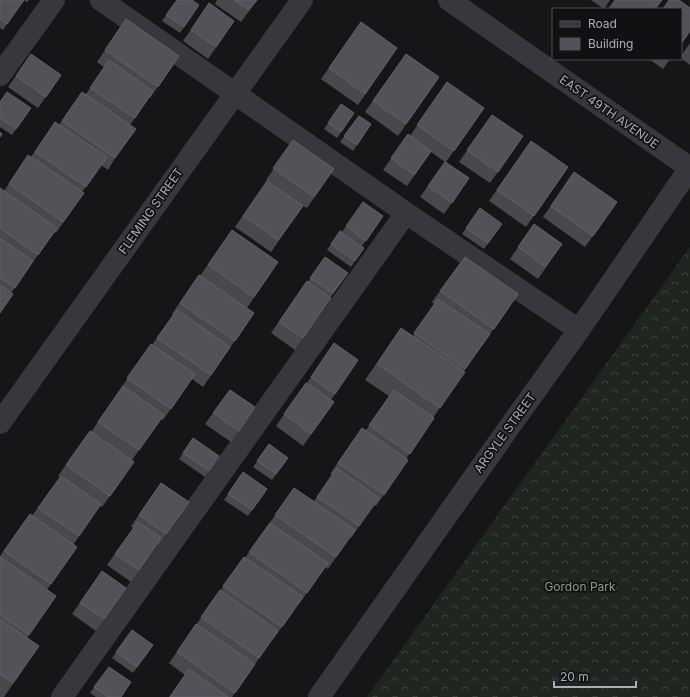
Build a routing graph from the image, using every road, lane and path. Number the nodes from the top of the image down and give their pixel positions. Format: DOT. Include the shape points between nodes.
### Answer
graph roads {
  1 [pos="54,0"];
  2 [pos="101,0"];
  3 [pos="302,0"];
  4 [pos="449,0"];
  5 [pos="0,76"];
  6 [pos="235,92"];
  7 [pos="690,168"];
  8 [pos="406,213"];
  9 [pos="580,330"];
  10 [pos="0,423"];
  11 [pos="62,697"];
  12 [pos="318,697"];
  1 -- 5 [label="street"];
  2 -- 6 [label="street"];
  3 -- 6 [label="street, FLEMING STREET"];
  4 -- 7 [label="street, EAST 49TH AVENUE"];
  6 -- 8 [label="street"];
  6 -- 10 [label="street, FLEMING STREET"];
  7 -- 9 [label="street, ARGYLE STREET"];
  8 -- 9 [label="street"];
  8 -- 11 [label="street"];
  9 -- 12 [label="street, ARGYLE STREET"];
}
